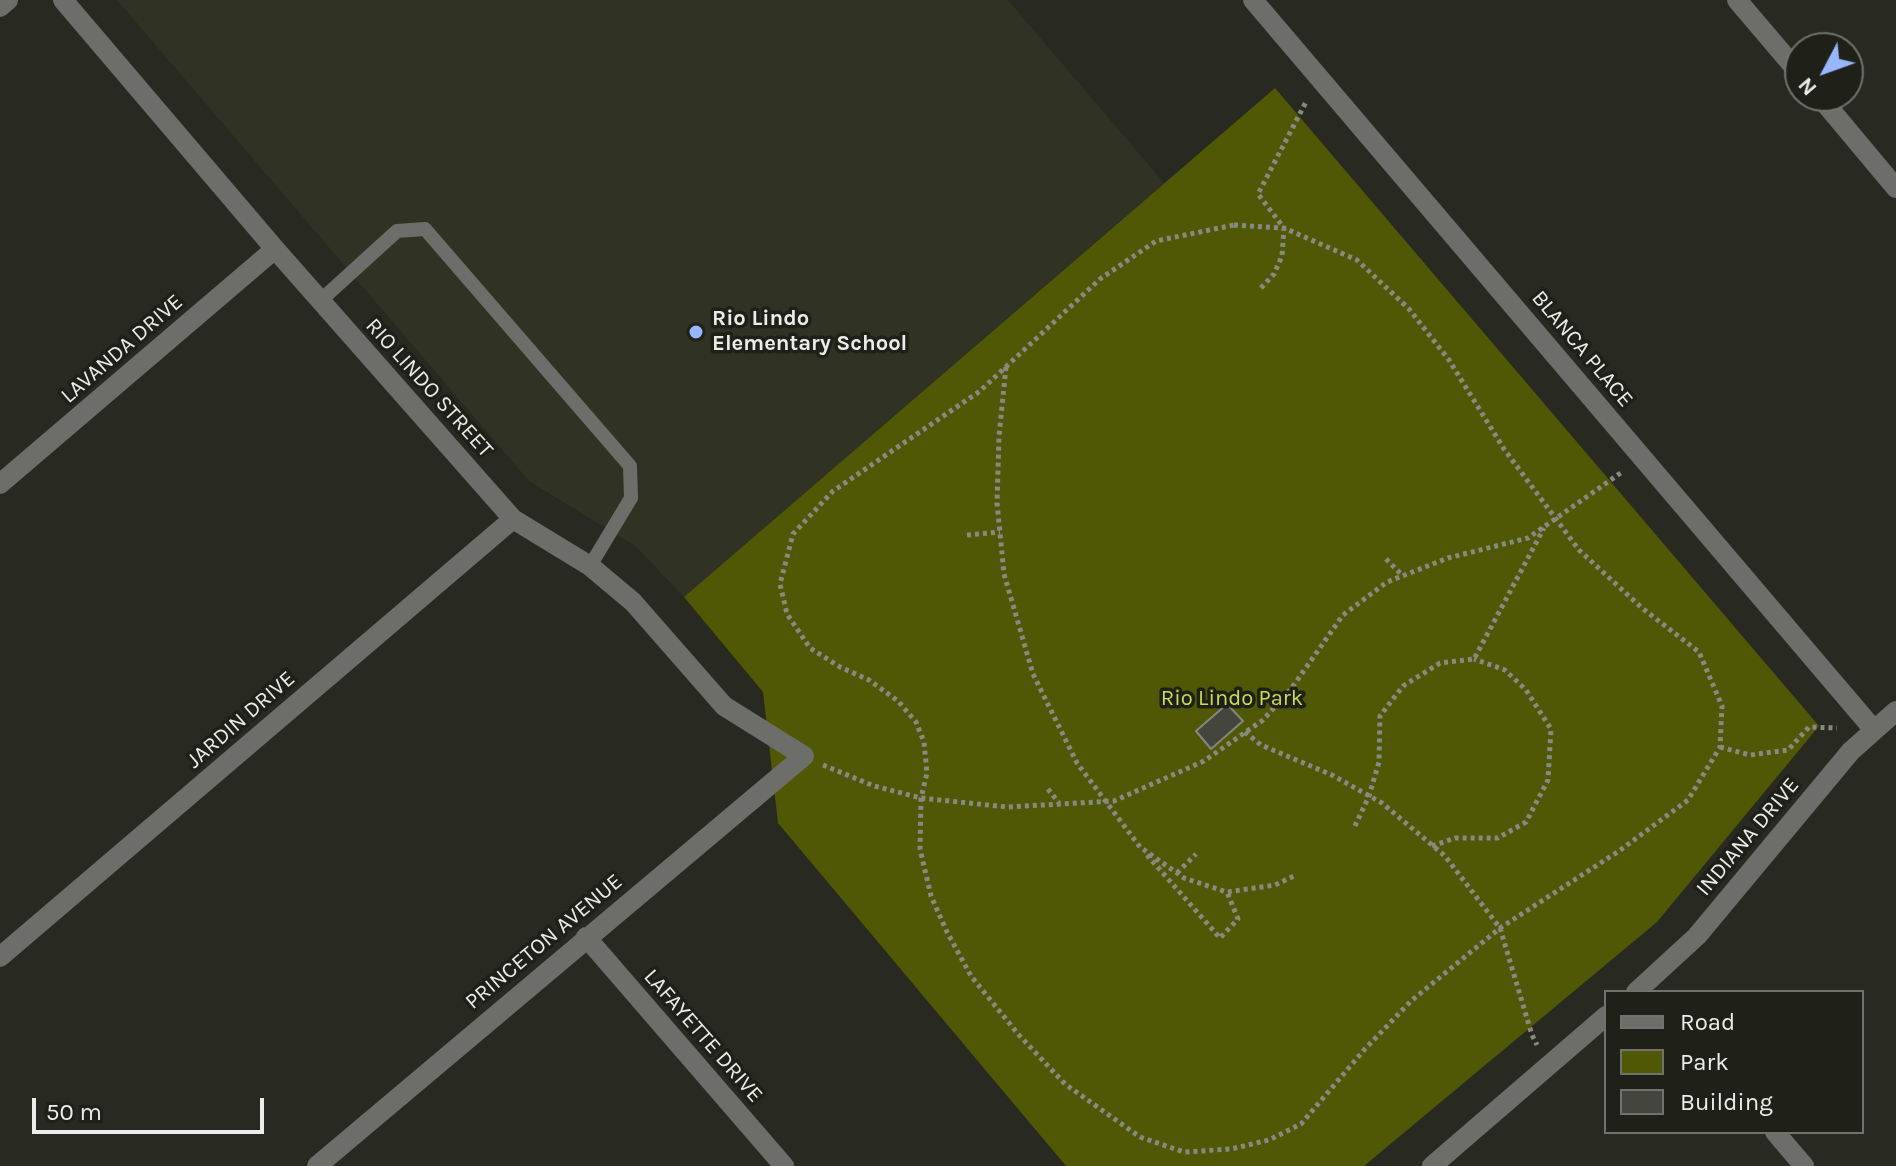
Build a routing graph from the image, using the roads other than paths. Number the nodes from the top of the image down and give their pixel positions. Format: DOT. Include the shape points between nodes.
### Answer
graph roads {
  1 [pos="8,0"];
  2 [pos="63,0"];
  3 [pos="1253,0"];
  4 [pos="1737,0"];
  5 [pos="0,7"];
  6 [pos="1784,55"];
  7 [pos="1832,112"];
  8 [pos="1896,188"];
  9 [pos="275,249"];
  10 [pos="320,301"];
  11 [pos="0,484"];
  12 [pos="513,519"];
  13 [pos="590,566"];
  14 [pos="1896,711"];
  15 [pos="1874,730"];
  16 [pos="804,756"];
  17 [pos="586,937"];
  18 [pos="0,957"];
  19 [pos="1647,989"];
  20 [pos="1604,1018"];
  21 [pos="1777,1134"];
  22 [pos="317,1166"];
  23 [pos="784,1166"];
  24 [pos="1432,1166"];
  25 [pos="1804,1166"];
  1 -- 5 [label="street"];
  2 -- 9 [label="street, RIO LINDO STREET"];
  3 -- 15 [label="street, BLANCA PLACE"];
  4 -- 6 [label="street"];
  7 -- 8 [label="street"];
  9 -- 10 [label="street, RIO LINDO STREET"];
  9 -- 11 [label="street, LAVANDA DRIVE"];
  10 -- 12 [label="street, RIO LINDO STREET"];
  10 -- 13 [label="lane" via="397,231 425,229 630,466 631,498"];
  12 -- 13 [label="street, RIO LINDO STREET"];
  12 -- 18 [label="street, JARDIN DRIVE"];
  13 -- 16 [label="street, RIO LINDO STREET" via="633,602 724,706"];
  14 -- 15 [label="street, INDIANA DRIVE"];
  15 -- 19 [label="street, INDIANA DRIVE"];
  16 -- 17 [label="street, PRINCETON AVENUE"];
  17 -- 22 [label="street, PRINCETON AVENUE"];
  17 -- 23 [label="street, LAFAYETTE DRIVE"];
  20 -- 24 [label="street"];
  21 -- 25 [label="street"];
}
